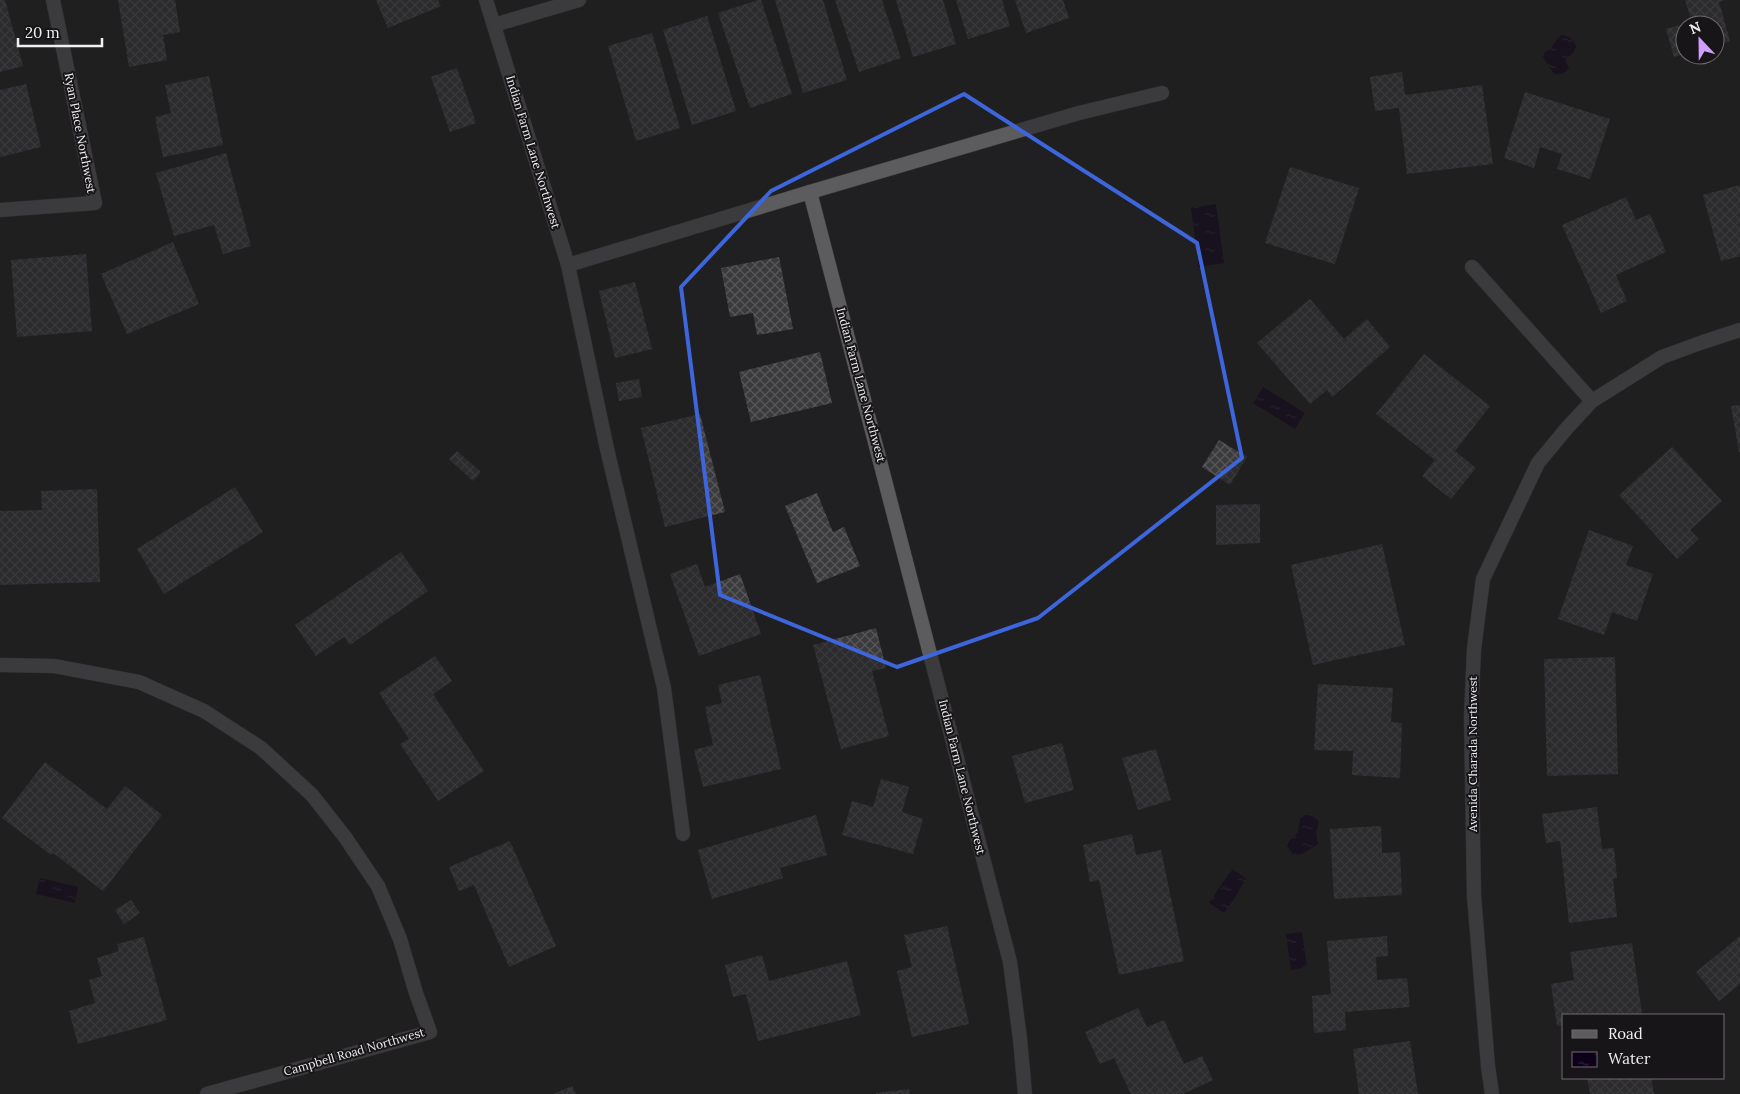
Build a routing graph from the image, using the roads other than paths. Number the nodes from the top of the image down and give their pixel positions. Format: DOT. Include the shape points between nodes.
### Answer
graph roads {
  1 [pos="53,0"];
  2 [pos="486,0"];
  3 [pos="579,0"];
  4 [pos="494,25"];
  5 [pos="1162,93"];
  6 [pos="810,192"];
  7 [pos="0,210"];
  8 [pos="568,265"];
  9 [pos="1472,267"];
  10 [pos="1740,330"];
  11 [pos="1592,402"];
  12 [pos="0,665"];
  13 [pos="684,834"];
  14 [pos="207,1094"];
  15 [pos="1025,1094"];
  16 [pos="1492,1094"];
  1 -- 7 [label="street, Ryan Place Northwest" via="94,203"];
  2 -- 4 [label="street, Indian Farm Lane Northwest"];
  3 -- 4 [label="street"];
  4 -- 8 [label="street, Indian Farm Lane Northwest"];
  5 -- 6 [label="street" via="1079,113"];
  6 -- 8 [label="street"];
  6 -- 15 [label="street, Indian Farm Lane Northwest" via="1010,962"];
  8 -- 13 [label="street, Indian Farm Lane Northwest" via="607,449 664,688"];
  9 -- 11 [label="street"];
  10 -- 11 [label="street, Avenida Charada Northwest" via="1662,357"];
  11 -- 16 [label="street, Avenida Charada Northwest" via="1538,463 1483,579 1474,649 1471,716 1474,886"];
  12 -- 14 [label="street, Campbell Road Northwest" via="54,666 139,682 204,711 261,748 312,795 345,836 378,886 400,939 430,1032"];
}
